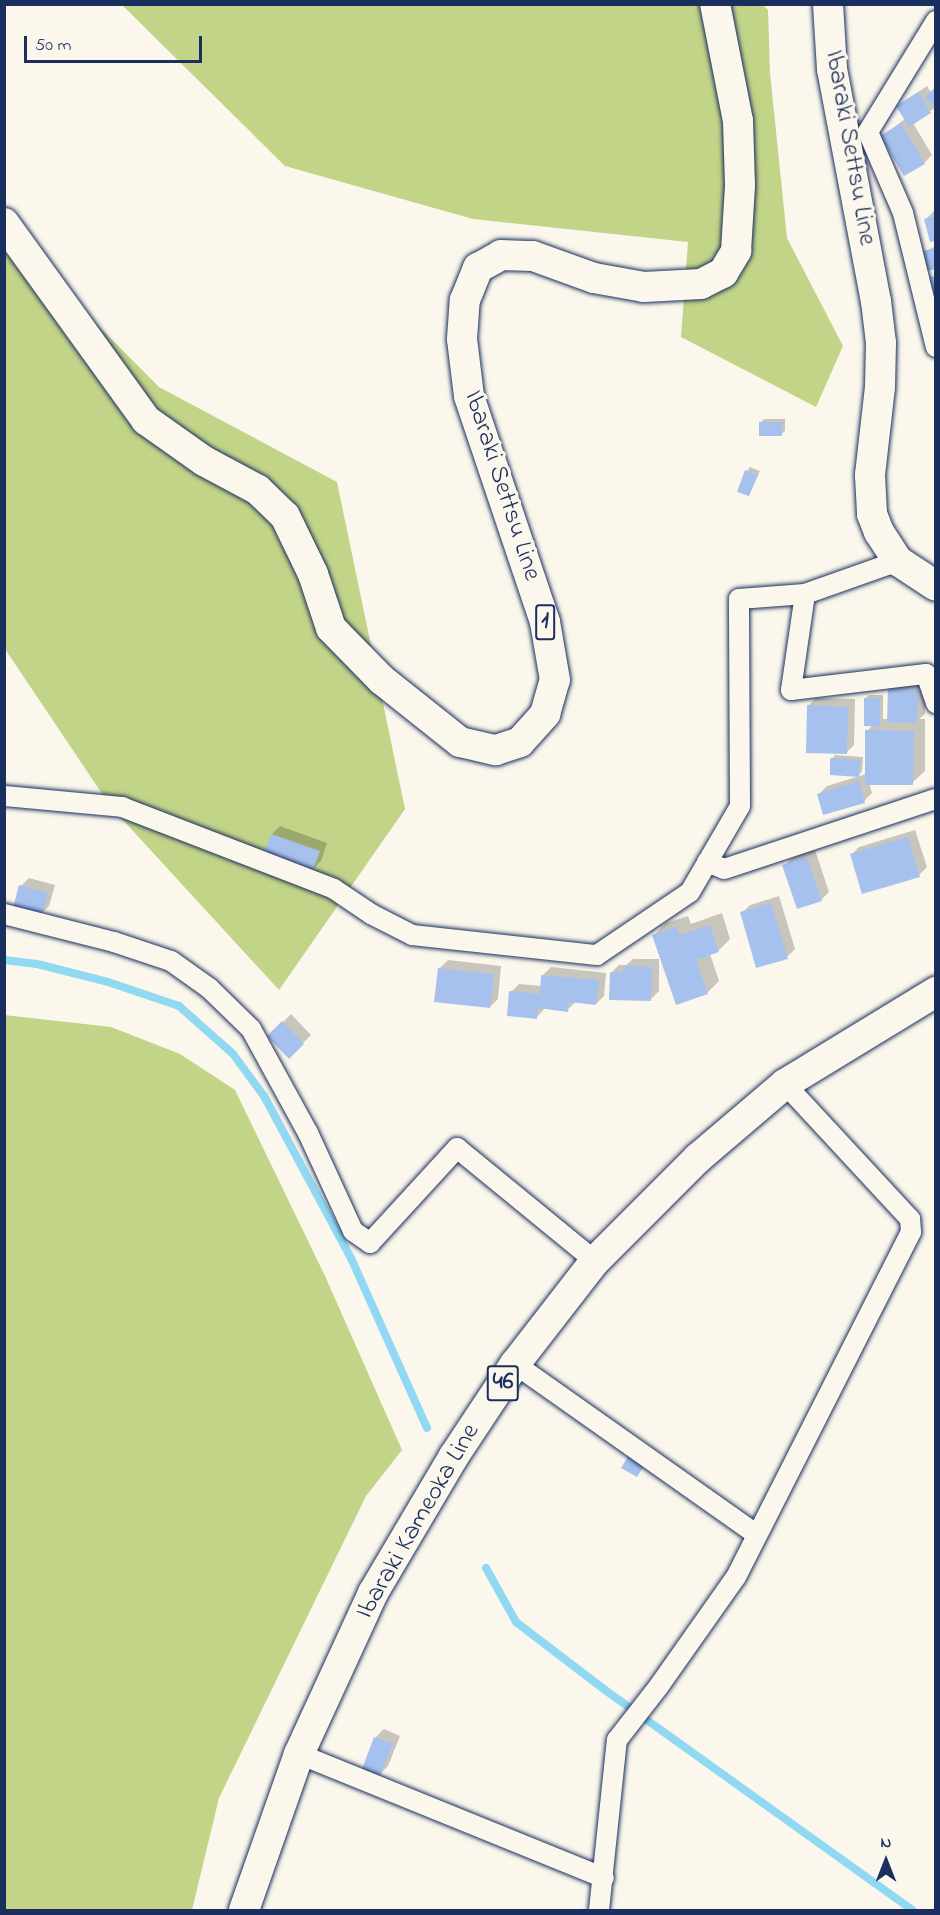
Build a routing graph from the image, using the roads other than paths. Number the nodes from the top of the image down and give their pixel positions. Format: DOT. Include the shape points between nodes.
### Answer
graph roads {
  1 [pos="715,4"];
  2 [pos="828,4"];
  3 [pos="936,21"];
  4 [pos="4,223"];
  5 [pos="936,347"];
  6 [pos="898,561"];
  7 [pos="934,582"];
  8 [pos="805,594"];
  9 [pos="936,703"];
  10 [pos="4,796"];
  11 [pos="936,799"];
  12 [pos="707,862"];
  13 [pos="4,914"];
  14 [pos="936,992"];
  15 [pos="785,1084"];
  16 [pos="595,1261"];
  17 [pos="516,1364"];
  18 [pos="756,1534"];
  19 [pos="299,1754"];
  20 [pos="604,1878"];
  21 [pos="244,1911"];
  22 [pos="599,1911"];
  1 -- 4 [label="main road, Ibaraki Settsu Line / 1" via="738,121 740,185 736,251 723,273 701,284 644,287 594,278 533,256 501,255 478,268 465,300 462,339 469,396 545,622 555,680 545,714 520,742 496,750 460,742 382,680 331,628 313,574 285,516 258,489 204,461 146,420"];
  2 -- 6 [label="main road, Ibaraki Settsu Line" via="832,69 881,343 870,496 879,532"];
  3 -- 5 [label="street" via="868,132 903,213"];
  6 -- 7 [label="main road, Ibaraki Settsu Line"];
  6 -- 8 [label="street"];
  8 -- 9 [label="street" via="791,690 926,674"];
  8 -- 12 [label="street" via="739,599 740,806"];
  10 -- 12 [label="street" via="122,807 334,889 412,935 597,955 690,892"];
  11 -- 12 [label="street" via="724,869"];
  13 -- 16 [label="street" via="171,961 209,988 250,1029 308,1133 353,1231 370,1243 457,1148"];
  14 -- 15 [label="main road, Ibaraki Kameoka Line / 46"];
  15 -- 16 [label="main road, Ibaraki Kameoka Line / 46" via="698,1158"];
  15 -- 18 [label="street" via="910,1219 911,1232"];
  16 -- 17 [label="main road, Ibaraki Kameoka Line / 46"];
  17 -- 18 [label="street"];
  17 -- 19 [label="main road, Ibaraki Kameoka Line / 46" via="424,1505 373,1593"];
  18 -- 20 [label="street" via="736,1577 618,1740"];
  19 -- 20 [label="street"];
  19 -- 21 [label="main road, Ibaraki Kameoka Line / 46"];
  20 -- 22 [label="street"];
}
